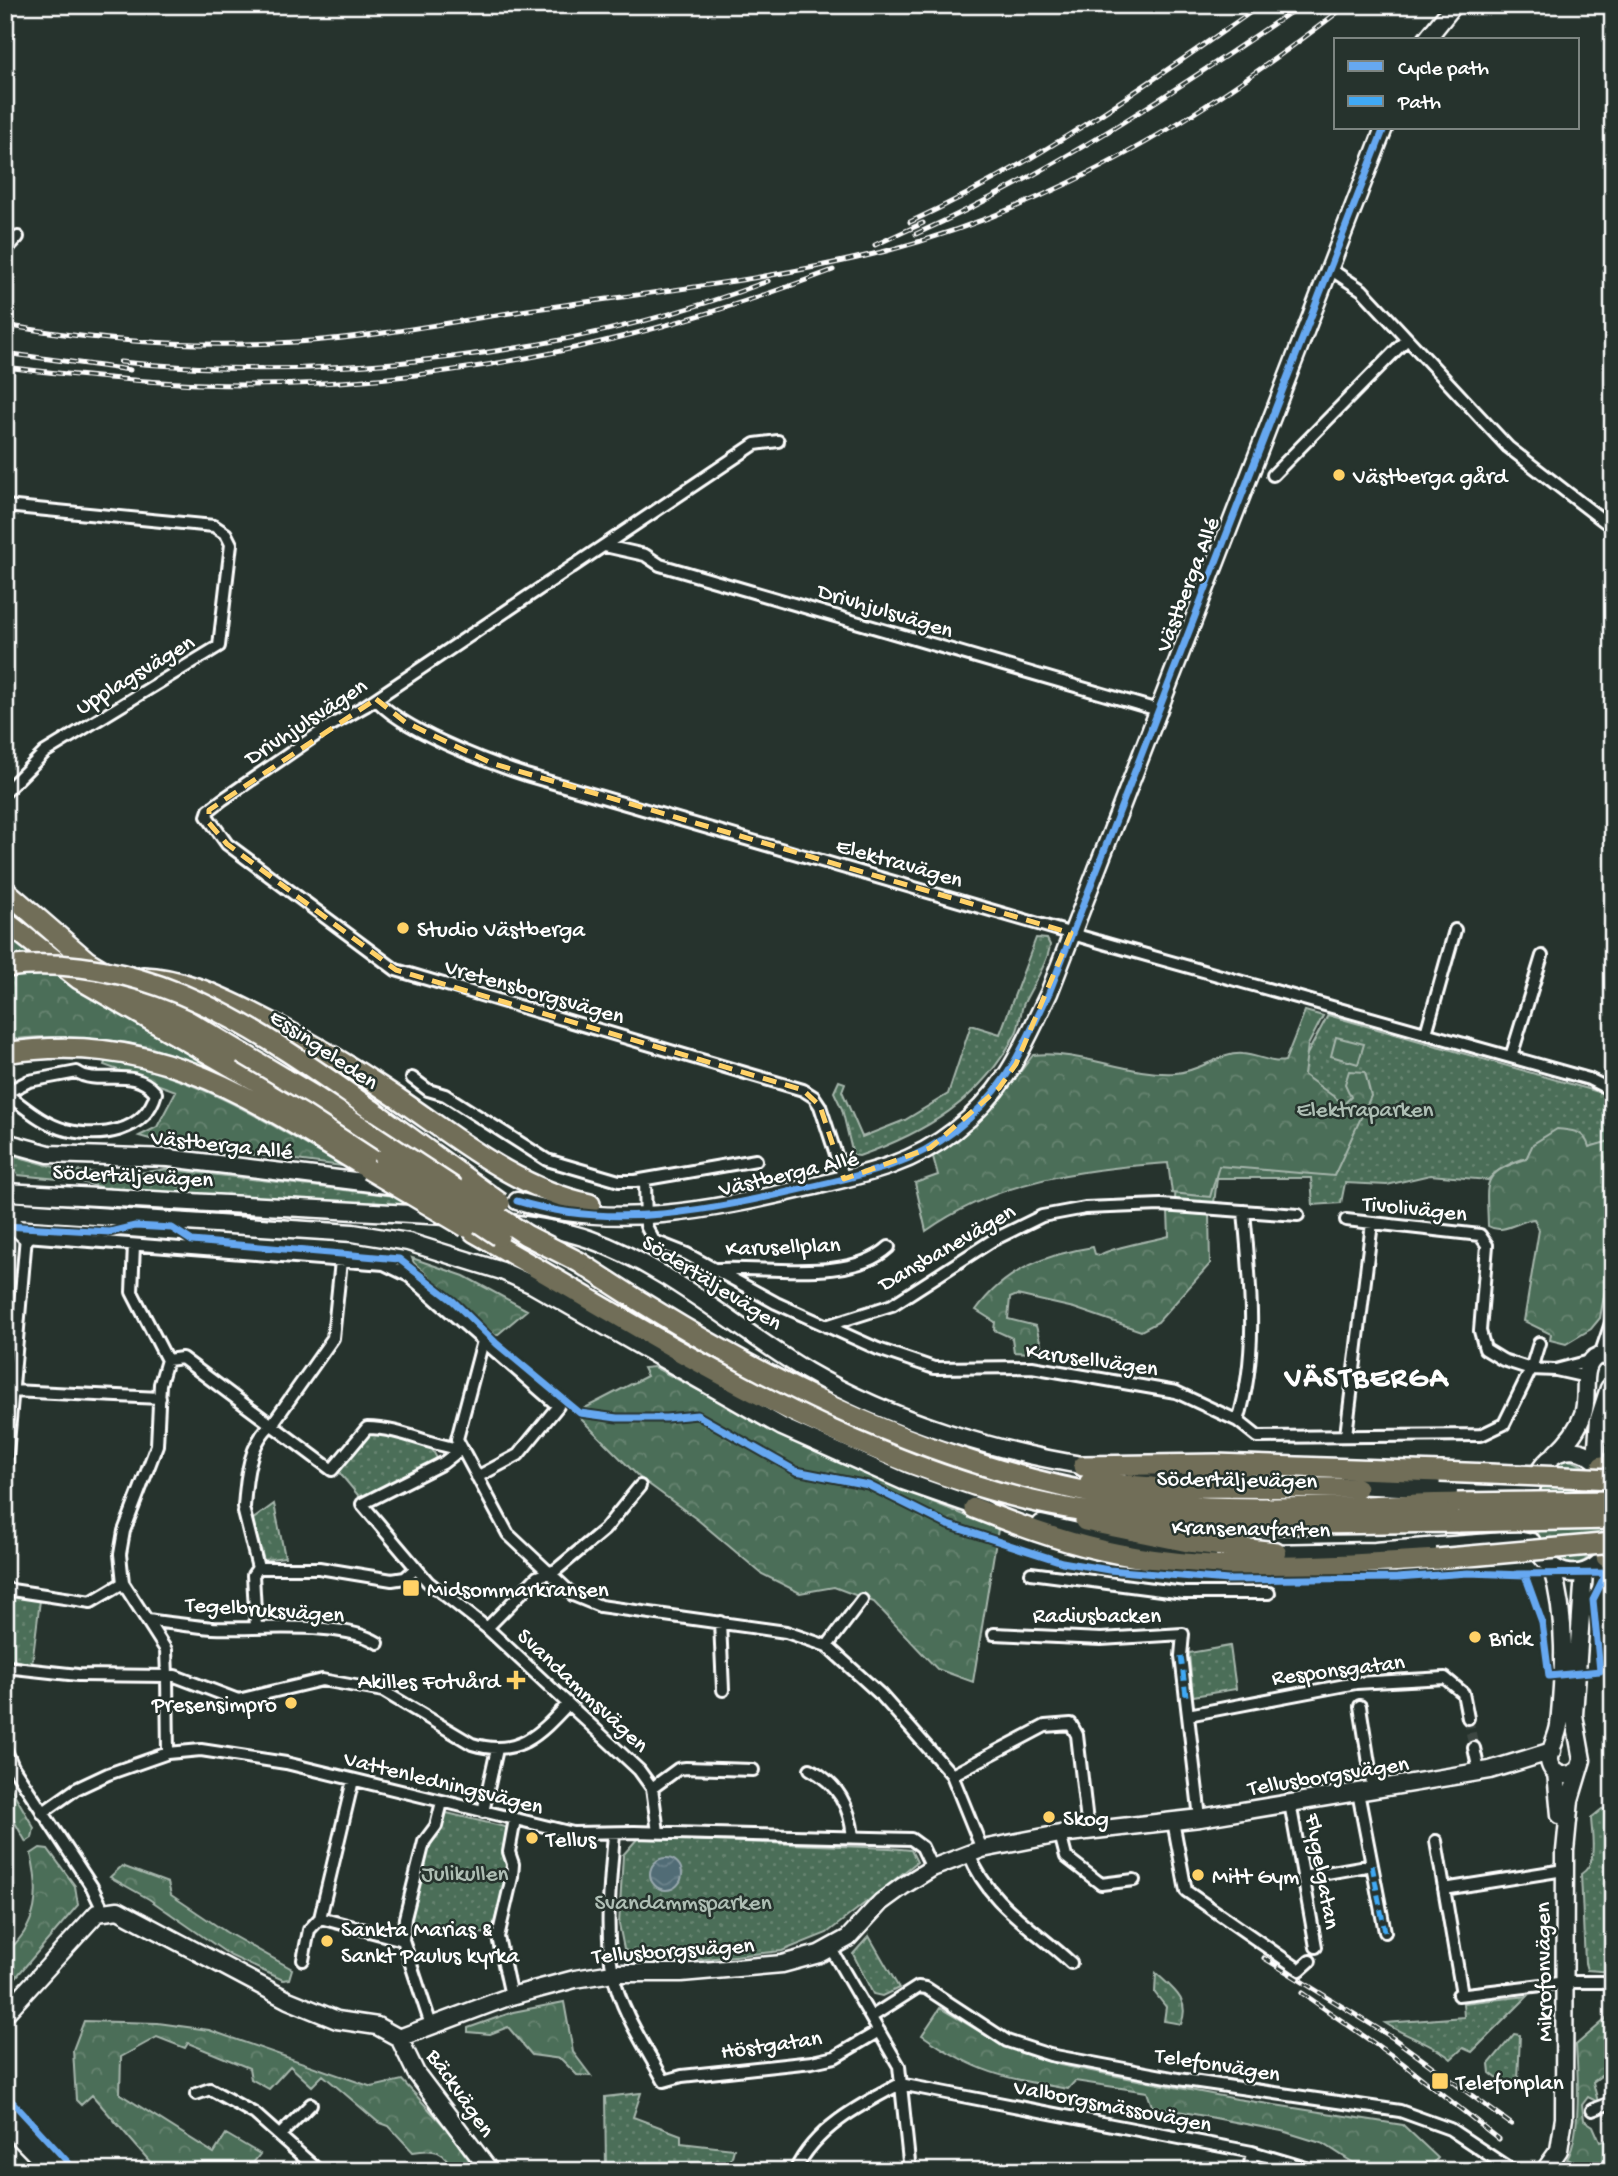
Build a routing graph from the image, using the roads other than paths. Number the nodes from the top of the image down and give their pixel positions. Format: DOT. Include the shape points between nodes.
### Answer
graph roads {
  1 [pos="1454,5"];
  2 [pos="1428,38"];
  3 [pos="1383,130"];
  4 [pos="18,237"];
  5 [pos="5,251"];
  6 [pos="1330,270"];
  7 [pos="1407,339"];
  8 [pos="778,441"];
  9 [pos="1273,475"];
  10 [pos="5,506"];
  11 [pos="1613,528"];
  12 [pos="605,546"];
  13 [pos="376,699"];
  14 [pos="1158,710"];
  15 [pos="5,792"];
  16 [pos="207,816"];
  17 [pos="5,890"];
  18 [pos="6,922"];
  19 [pos="1455,930"];
  20 [pos="1071,933"];
  21 [pos="1542,956"];
  22 [pos="5,967"];
  23 [pos="135,976"];
  24 [pos="1426,1033"];
  25 [pos="5,1053"];
  26 [pos="1511,1057"];
  27 [pos="412,1078"];
  28 [pos="1589,1079"];
  29 [pos="1613,1081"];
  30 [pos="1613,1091"];
  31 [pos="5,1093"];
  32 [pos="5,1142"];
  33 [pos="756,1160"];
  34 [pos="376,1164"];
  35 [pos="843,1176"];
  36 [pos="645,1180"];
  37 [pos="5,1192"];
  38 [pos="517,1201"];
  39 [pos="590,1204"];
  40 [pos="5,1210"];
  41 [pos="646,1211"];
  42 [pos="1244,1211"];
  43 [pos="1298,1215"];
  44 [pos="5,1217"];
  45 [pos="1346,1220"];
  46 [pos="1372,1223"];
  47 [pos="26,1236"];
  48 [pos="134,1245"];
  49 [pos="889,1247"];
  50 [pos="341,1261"];
  51 [pos="579,1262"];
  52 [pos="715,1269"];
  53 [pos="587,1296"];
  54 [pos="1613,1317"];
  55 [pos="826,1325"];
  56 [pos="482,1341"];
  57 [pos="1539,1343"];
  58 [pos="167,1360"];
  59 [pos="1596,1366"];
  60 [pos="1531,1369"];
  61 [pos="1556,1370"];
  62 [pos="1611,1387"];
  63 [pos="12,1391"];
  64 [pos="160,1398"];
  65 [pos="1235,1420"];
  66 [pos="273,1423"];
  67 [pos="1346,1434"];
  68 [pos="461,1449"];
  69 [pos="1555,1454"];
  70 [pos="1083,1466"];
  71 [pos="1606,1468"];
  72 [pos="477,1477"];
  73 [pos="5,1478"];
  74 [pos="1532,1482"];
  75 [pos="1057,1484"];
  76 [pos="640,1486"];
  77 [pos="1613,1486"];
  78 [pos="1357,1488"];
  79 [pos="1028,1500"];
  80 [pos="1613,1501"];
  81 [pos="974,1507"];
  82 [pos="1458,1512"];
  83 [pos="1613,1519"];
  84 [pos="1532,1543"];
  85 [pos="1611,1549"];
  86 [pos="1276,1552"];
  87 [pos="258,1568"];
  88 [pos="415,1569"];
  89 [pos="1552,1569"];
  90 [pos="546,1572"];
  91 [pos="1584,1572"];
  92 [pos="1031,1573"];
  93 [pos="123,1583"];
  94 [pos="5,1589"];
  95 [pos="1269,1593"];
  96 [pos="862,1600"];
  97 [pos="148,1620"];
  98 [pos="720,1622"];
  99 [pos="256,1628"];
  100 [pos="487,1628"];
  101 [pos="994,1634"];
  102 [pos="378,1643"];
  103 [pos="827,1647"];
  104 [pos="5,1667"];
  105 [pos="166,1676"];
  106 [pos="723,1690"];
  107 [pos="568,1704"];
  108 [pos="1360,1706"];
  109 [pos="1188,1714"];
  110 [pos="1468,1718"];
  111 [pos="5,1748"];
  112 [pos="1474,1748"];
  113 [pos="497,1749"];
  114 [pos="1553,1749"];
  115 [pos="1579,1750"];
  116 [pos="168,1753"];
  117 [pos="810,1769"];
  118 [pos="753,1770"];
  119 [pos="1578,1770"];
  120 [pos="1484,1771"];
  121 [pos="1554,1771"];
  122 [pos="952,1775"];
  123 [pos="353,1780"];
  124 [pos="652,1788"];
  125 [pos="1366,1791"];
  126 [pos="442,1802"];
  127 [pos="1290,1803"];
  128 [pos="482,1812"];
  129 [pos="42,1813"];
  130 [pos="1200,1818"];
  131 [pos="515,1819"];
  132 [pos="1173,1821"];
  133 [pos="1088,1830"];
  134 [pos="658,1832"];
  135 [pos="614,1833"];
  136 [pos="1060,1834"];
  137 [pos="853,1837"];
  138 [pos="1436,1841"];
  139 [pos="976,1851"];
  140 [pos="1565,1851"];
  141 [pos="1371,1865"];
  142 [pos="932,1868"];
  143 [pos="1564,1870"];
  144 [pos="1304,1877"];
  145 [pos="1134,1880"];
  146 [pos="1444,1889"];
  147 [pos="103,1910"];
  148 [pos="320,1918"];
  149 [pos="1385,1932"];
  150 [pos="403,1940"];
  151 [pos="1316,1947"];
  152 [pos="831,1950"];
  153 [pos="303,1960"];
  154 [pos="1310,1961"];
  155 [pos="1071,1963"];
  156 [pos="613,1973"];
  157 [pos="1567,1982"];
  158 [pos="1613,1982"];
  159 [pos="512,1996"];
  160 [pos="5,2014"];
  161 [pos="871,2017"];
  162 [pos="431,2025"];
  163 [pos="879,2031"];
  164 [pos="399,2038"];
  165 [pos="901,2084"];
  166 [pos="196,2094"];
  167 [pos="1613,2102"];
  168 [pos="311,2104"];
  169 [pos="5,2105"];
  170 [pos="1592,2110"];
  171 [pos="5,2123"];
  172 [pos="280,2135"];
  173 [pos="30,2137"];
  174 [pos="1252,2152"];
  175 [pos="52,2171"];
  176 [pos="68,2171"];
  177 [pos="319,2171"];
  178 [pos="490,2171"];
  179 [pos="795,2171"];
  180 [pos="910,2171"];
  181 [pos="1249,2171"];
  182 [pos="1316,2171"];
  183 [pos="1513,2171"];
  184 [pos="1544,2171"];
  1 -- 2 [label="street"];
  3 -- 6 [label="street, Västberga Allé"];
  4 -- 5 [label="street"];
  6 -- 7 [label="street" via="1362,290"];
  6 -- 14 [label="street, Västberga Allé"];
  7 -- 9 [label="street"];
  7 -- 11 [label="street" via="1508,447"];
  8 -- 12 [label="street, Drivhjulsvägen" via="755,444"];
  10 -- 15 [label="street, Upplagsvägen" via="214,526 231,544 219,646 45,752"];
  12 -- 13 [label="street, Drivhjulsvägen"];
  12 -- 14 [label="street, Drivhjulsvägen"];
  13 -- 16 [label="street, Drivhjulsvägen" via="222,800"];
  13 -- 20 [label="street, Elektravägen" via="405,722 491,763"];
  14 -- 20 [label="street, Västberga Allé"];
  16 -- 35 [label="street, Vretensborgsvägen" via="227,844 396,970 803,1090 820,1106"];
  17 -- 51 [label="highway, bridge" via="87,961 314,1096 526,1235"];
  18 -- 34 [label="highway" via="79,979 307,1110"];
  19 -- 24 [label="street"];
  20 -- 24 [label="street, Elektravägen"];
  20 -- 35 [label="street, Västberga Allé" via="1017,1064 999,1088 954,1131 907,1161"];
  21 -- 26 [label="street"];
  22 -- 23 [label="highway, Essingeleden, bridge" via="81,966"];
  23 -- 39 [label="highway, bridge" via="171,980 286,1030 385,1089 525,1183"];
  23 -- 51 [label="highway, Essingeleden, bridge" via="185,994 248,1026 372,1110"];
  24 -- 26 [label="street, Elektravägen"];
  25 -- 34 [label="highway" via="88,1047 158,1059 236,1091"];
  26 -- 28 [label="street, Elektravägen"];
  27 -- 36 [label="street, Västberga Allé" via="547,1160 619,1181"];
  28 -- 29 [label="street, Elektravägen"];
  28 -- 30 [label="street, Elektravägen"];
  31 -- 31 [label="street" via="29,1081 77,1072 83,1076 114,1075 146,1084 156,1093 130,1127 117,1133 65,1130"];
  32 -- 38 [label="street, Västberga Allé" via="49,1154 169,1158"];
  33 -- 36 [label="street, Västberga Allé"];
  34 -- 53 [label="highway, bridge" via="499,1236"];
  34 -- 53 [label="highway, bridge" via="474,1232"];
  35 -- 41 [label="street, Västberga Allé" via="705,1211"];
  36 -- 41 [label="street"];
  37 -- 70 [label="street, Södertäljevägen" via="471,1217 558,1230 606,1245 649,1267 808,1371 856,1395 974,1440"];
  38 -- 39 [label="street, Västberga Allé"];
  38 -- 41 [label="street, Västberga Allé" via="564,1211"];
  39 -- 41 [label="street, Västberga Allé"];
  40 -- 81 [label="street, Södertäljevägen" via="353,1233 472,1260 533,1285 782,1427 892,1477"];
  41 -- 52 [label="street, Karusellvägen" via="646,1231 653,1241"];
  42 -- 43 [label="street, Dansbanevägen"];
  42 -- 55 [label="street, Dansbanevägen" via="1161,1205 1085,1208 1042,1216 993,1240 892,1305"];
  42 -- 65 [label="street" via="1253,1323 1251,1365"];
  44 -- 47 [label="street"];
  45 -- 46 [label="street, Tivolivägen"];
  46 -- 60 [label="street, Tivolivägen" via="1480,1235 1487,1245 1480,1331 1485,1349"];
  46 -- 67 [label="street"];
  47 -- 48 [label="street"];
  47 -- 63 [label="street"];
  48 -- 50 [label="street"];
  48 -- 58 [label="street" via="132,1292"];
  49 -- 52 [label="street, Karusellplan" via="876,1259 826,1269"];
  50 -- 56 [label="street" via="396,1268"];
  50 -- 66 [label="street" via="333,1338"];
  51 -- 75 [label="highway, Södertäljevägen" via="675,1325 780,1384 975,1465"];
  52 -- 55 [label="street, Karusellvägen"];
  53 -- 79 [label="highway, Södertäljevägen" via="712,1370 847,1437 921,1467"];
  54 -- 59 [label="street"];
  55 -- 65 [label="street, Karusellvägen" via="934,1368 1032,1367 1105,1378 1176,1392"];
  56 -- 68 [label="street" via="457,1428"];
  56 -- 72 [label="street" via="558,1406 518,1455"];
  57 -- 60 [label="street, Karusellvägen"];
  58 -- 64 [label="street"];
  58 -- 66 [label="street" via="182,1357"];
  59 -- 61 [label="street"];
  59 -- 61 [label="street"];
  59 -- 62 [label="street" via="1598,1388"];
  59 -- 69 [label="street" via="1579,1426"];
  60 -- 61 [label="street"];
  60 -- 67 [label="street, Karusellvägen" via="1511,1412 1495,1431 1481,1435"];
  62 -- 71 [label="street" via="1599,1419"];
  63 -- 64 [label="street"];
  63 -- 73 [label="street"];
  64 -- 93 [label="street" via="157,1445 122,1542"];
  65 -- 67 [label="street, Karusellvägen" via="1258,1437"];
  66 -- 68 [label="street" via="332,1470 368,1428 385,1428"];
  66 -- 87 [label="street" via="263,1431 251,1459 244,1509"];
  68 -- 72 [label="street"];
  68 -- 88 [label="street, Svandammsvägen" via="362,1504"];
  69 -- 71 [label="street" via="1577,1451"];
  69 -- 74 [label="street" via="1539,1467"];
  70 -- 71 [label="highway, bridge" via="1216,1464 1440,1472"];
  70 -- 78 [label="street, Södertäljevägen" via="1137,1474 1322,1480"];
  71 -- 77 [label="street"];
  72 -- 90 [label="street" via="508,1534"];
  74 -- 78 [label="street, Södertäljevägen"];
  74 -- 84 [label="street" via="1527,1522"];
  75 -- 78 [label="highway"];
  75 -- 82 [label="highway, Södertäljevägen" via="1114,1497 1184,1504"];
  76 -- 90 [label="street" via="600,1533 556,1570"];
  79 -- 82 [label="highway, Södertäljevägen" via="1185,1523"];
  79 -- 86 [label="highway" via="1077,1519 1137,1534"];
  80 -- 82 [label="highway, Södertäljevägen, bridge"];
  81 -- 85 [label="highway, bridge" via="1029,1529 1136,1557 1197,1563 1312,1567"];
  81 -- 86 [label="street, Kransenavfarten" via="1137,1545 1187,1552"];
  82 -- 83 [label="highway, Södertäljevägen, bridge"];
  84 -- 86 [label="street, Kransenavfarten" via="1517,1540 1375,1551"];
  84 -- 89 [label="street"];
  85 -- 91 [label="street"];
  87 -- 88 [label="street" via="319,1568 393,1580 405,1578"];
  87 -- 99 [label="street" via="253,1576"];
  88 -- 100 [label="street, Svandammsvägen"];
  89 -- 91 [label="street"];
  89 -- 114 [label="street, Mikrofonvägen" via="1564,1617 1559,1721"];
  90 -- 98 [label="street" via="564,1590 591,1604"];
  90 -- 100 [label="street"];
  91 -- 115 [label="street, Mikrofonvägen" via="1574,1716"];
  92 -- 95 [label="street" via="1184,1593"];
  93 -- 94 [label="street" via="91,1602"];
  93 -- 97 [label="street, Tegelbruksvägen"];
  96 -- 103 [label="street"];
  97 -- 99 [label="street, Tegelbruksvägen"];
  97 -- 105 [label="street, Tegelbruksvägen" via="166,1650"];
  98 -- 103 [label="street" via="786,1632"];
  98 -- 106 [label="street"];
  99 -- 102 [label="street, Tegelbruksvägen" via="313,1629 369,1637"];
  100 -- 107 [label="street, Svandammsvägen"];
  101 -- 109 [label="street, Radiusbacken" via="1101,1639 1183,1633"];
  103 -- 122 [label="street" via="881,1695"];
  104 -- 105 [label="street" via="78,1675"];
  105 -- 113 [label="street" via="238,1700 314,1681 369,1688 406,1702 472,1744"];
  105 -- 116 [label="street, Tegelbruksvägen"];
  107 -- 113 [label="street" via="527,1743"];
  107 -- 124 [label="street, Svandammsvägen" via="639,1770"];
  108 -- 125 [label="street"];
  109 -- 110 [label="street, Responsgatan" via="1356,1683 1445,1678 1463,1693"];
  109 -- 130 [label="street, Radiusbacken"];
  111 -- 129 [label="street"];
  112 -- 120 [label="street"];
  113 -- 128 [label="street"];
  114 -- 115 [label="street" via="1567,1743"];
  114 -- 120 [label="street, Tellusborgsvägen"];
  114 -- 121 [label="street, Mikrofonvägen" via="1549,1760"];
  115 -- 119 [label="street, Mikrofonvägen"];
  116 -- 123 [label="street, Vattenledningsvägen" via="229,1753"];
  116 -- 129 [label="street, Vattenledningsvägen" via="87,1784"];
  117 -- 137 [label="street" via="825,1777 848,1805"];
  118 -- 124 [label="street" via="678,1769"];
  119 -- 121 [label="street" via="1570,1775"];
  119 -- 140 [label="street, Mikrofonvägen"];
  120 -- 121 [label="street, Tellusborgsvägen"];
  120 -- 125 [label="street, Tellusborgsvägen"];
  121 -- 140 [label="street, Mikrofonvägen"];
  122 -- 133 [label="street" via="1045,1726 1071,1724 1077,1735"];
  122 -- 139 [label="street"];
  123 -- 126 [label="street, Vattenledningsvägen"];
  123 -- 148 [label="street"];
  124 -- 134 [label="street"];
  125 -- 127 [label="street, Tellusborgsvägen"];
  125 -- 141 [label="street"];
  126 -- 128 [label="street, Vattenledningsvägen"];
  126 -- 150 [label="street" via="436,1826 424,1842"];
  127 -- 130 [label="street, Tellusborgsvägen"];
  127 -- 144 [label="street, Flygelgatan"];
  128 -- 131 [label="street, Vattenledningsvägen"];
  129 -- 147 [label="street"];
  130 -- 132 [label="street, Tellusborgsvägen"];
  131 -- 135 [label="street, Vattenledningsvägen" via="573,1833"];
  131 -- 159 [label="street" via="509,1852 512,1877 498,1937"];
  132 -- 133 [label="street, Tellusborgsvägen"];
  132 -- 154 [label="street" via="1185,1891 1300,1970"];
  133 -- 136 [label="street, Tellusborgsvägen"];
  134 -- 135 [label="street, Vattenledningsvägen"];
  134 -- 137 [label="street, Vattenledningsvägen"];
  135 -- 156 [label="street"];
  136 -- 139 [label="street, Tellusborgsvägen"];
  136 -- 145 [label="street" via="1066,1857 1101,1884"];
  137 -- 142 [label="street, Vattenledningsvägen" via="911,1839 922,1847"];
  138 -- 146 [label="street"];
  139 -- 142 [label="street, Tellusborgsvägen"];
  139 -- 155 [label="street" via="991,1894"];
  140 -- 143 [label="street, Mikrofonvägen"];
  141 -- 144 [label="street"];
  141 -- 149 [label="street"];
  142 -- 152 [label="street, Tellusborgsvägen" via="881,1902"];
  143 -- 146 [label="street"];
  143 -- 157 [label="street, Mikrofonvägen"];
  144 -- 151 [label="street, Flygelgatan"];
  146 -- 157 [label="street" via="1460,1995"];
  147 -- 160 [label="street"];
  147 -- 164 [label="street" via="133,1916 288,2000 337,2020 377,2026"];
  148 -- 150 [label="street"];
  148 -- 153 [label="street" via="309,1930"];
  150 -- 162 [label="street"];
  152 -- 156 [label="street, Tellusborgsvägen" via="782,1964 681,1973"];
  152 -- 161 [label="street"];
  156 -- 159 [label="street, Tellusborgsvägen"];
  156 -- 163 [label="street, Höstgatan" via="664,2081 835,2057"];
  157 -- 158 [label="street"];
  157 -- 184 [label="street, Mikrofonvägen" via="1561,2142"];
  159 -- 162 [label="street, Tellusborgsvägen"];
  161 -- 163 [label="street"];
  161 -- 183 [label="street, Telefonvägen" via="918,1987 1007,2041 1050,2055 1400,2111 1450,2129"];
  162 -- 164 [label="street, Tellusborgsvägen"];
  163 -- 165 [label="street" via="899,2066"];
  164 -- 178 [label="street, Bäckvägen" via="416,2073"];
  165 -- 174 [label="street, Valborgsmässovägen"];
  165 -- 179 [label="street" via="823,2132"];
  165 -- 180 [label="street"];
  166 -- 172 [label="street" via="210,2089 255,2114"];
  167 -- 170 [label="street"];
  168 -- 172 [label="street"];
  169 -- 173 [label="street"];
  171 -- 173 [label="street"];
  172 -- 177 [label="street"];
  173 -- 175 [label="street"];
  173 -- 176 [label="street"];
  174 -- 181 [label="street"];
  174 -- 182 [label="street, Valborgsmässovägen"];
}
